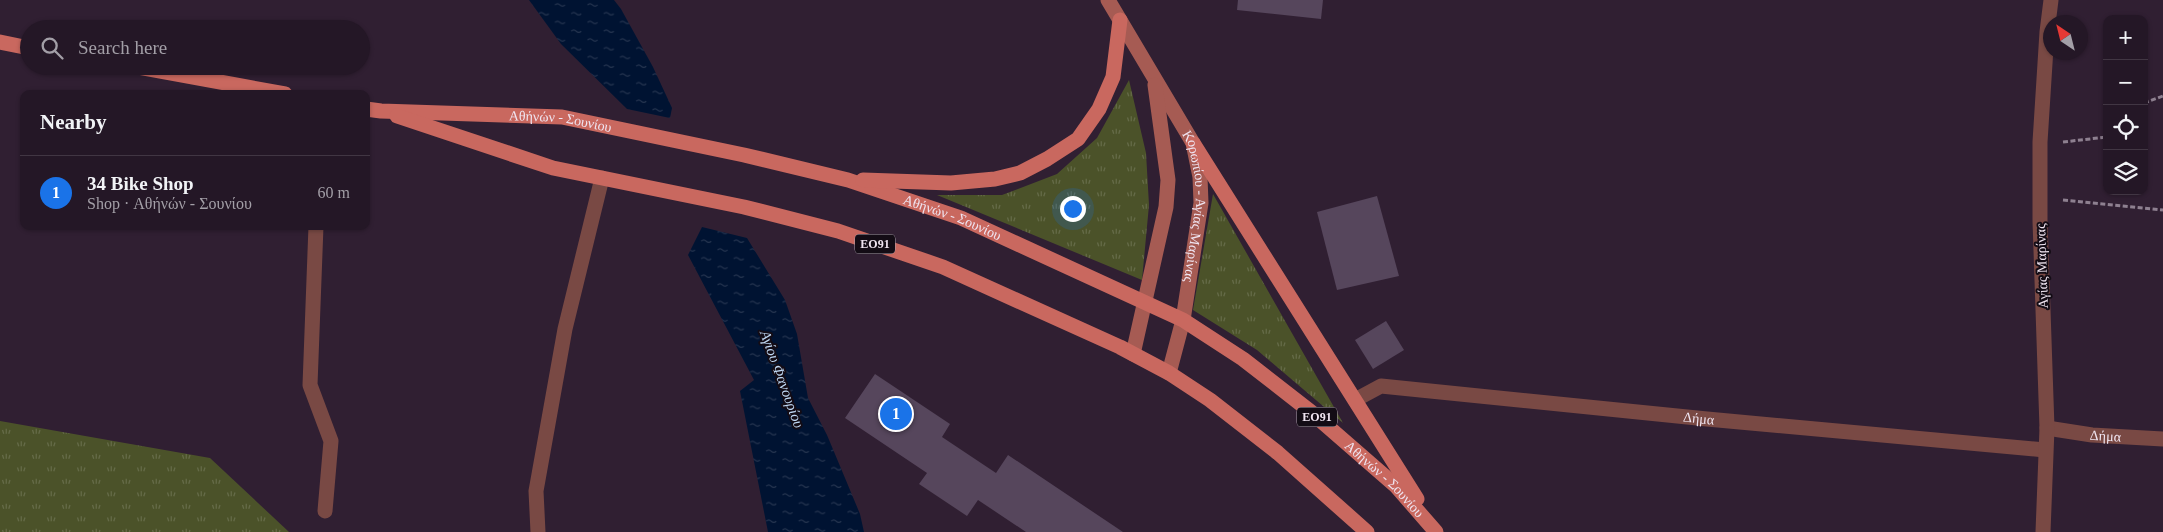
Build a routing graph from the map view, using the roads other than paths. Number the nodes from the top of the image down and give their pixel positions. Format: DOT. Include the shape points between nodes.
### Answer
graph roads {
  1 [pos="1108,0"];
  2 [pos="2051,0"];
  3 [pos="1120,20"];
  4 [pos="0,42"];
  5 [pos="20,46"];
  6 [pos="181,75"];
  7 [pos="1153,76"];
  8 [pos="263,90"];
  9 [pos="374,110"];
  10 [pos="1193,143"];
  11 [pos="602,178"];
  12 [pos="848,180"];
  13 [pos="316,230"];
  14 [pos="1145,302"];
  15 [pos="1183,320"];
  16 [pos="1133,354"];
  17 [pos="1169,373"];
  18 [pos="1355,400"];
  19 [pos="2047,428"];
  20 [pos="2163,439"];
  21 [pos="2045,450"];
  22 [pos="325,511"];
  23 [pos="538,532"];
  24 [pos="1367,532"];
  25 [pos="1437,532"];
  26 [pos="2043,532"];
  1 -- 3 [label="main road, Κορωπίου - Αγίας Μαρίνας"];
  2 -- 19 [label="street, Αγίας Μαρίνας" via="2040,142"];
  3 -- 7 [label="main road, Κορωπίου - Αγίας Μαρίνας"];
  3 -- 12 [label="main road" via="1113,77 1099,109 1078,139 1048,159 1020,173 995,179 951,183"];
  4 -- 5 [label="main road"];
  6 -- 8 [label="main road"];
  7 -- 10 [label="main road, Κορωπίου - Αγίας Μαρίνας"];
  7 -- 14 [label="main road, Κορωπίου - Αγίας Μαρίνας" via="1168,180 1166,207"];
  9 -- 11 [label="main road, Αθήνών - Σουνίου / ΕΟ91" via="553,168"];
  9 -- 12 [label="main road, Αθήνών - Σουνίου / ΕΟ91" via="562,117"];
  10 -- 15 [label="main road, Κορωπίου - Αγίας Μαρίνας" via="1201,203"];
  10 -- 18 [label="main road"];
  11 -- 16 [label="main road, Αθήνών - Σουνίου / ΕΟ91" via="744,207 838,231 943,267"];
  11 -- 23 [label="street" via="565,330 536,491"];
  12 -- 14 [label="main road, Αθήνών - Σουνίου / ΕΟ91" via="961,218"];
  13 -- 22 [label="street" via="310,385 331,441"];
  14 -- 15 [label="main road, Αθήνών - Σουνίου / ΕΟ91"];
  14 -- 16 [label="main road, Κορωπίου - Αγίας Μαρίνας"];
  15 -- 17 [label="main road, Κορωπίου - Αγίας Μαρίνας"];
  15 -- 25 [label="main road, Αθήνών - Σουνίου / ΕΟ91" via="1243,359 1311,412 1396,486"];
  16 -- 17 [label="main road, Αθήνών - Σουνίου / ΕΟ91"];
  17 -- 24 [label="main road, Αθήνών - Σουνίου / ΕΟ91" via="1278,453"];
  18 -- 21 [label="street, Δήμα" via="1381,386"];
  18 -- 25 [label="main road"];
  19 -- 20 [label="street, Δήμα" via="2092,435"];
  19 -- 21 [label="street, Αγίας Μαρίνας"];
  21 -- 26 [label="street, Αγίας Μαρίνας"];
}
